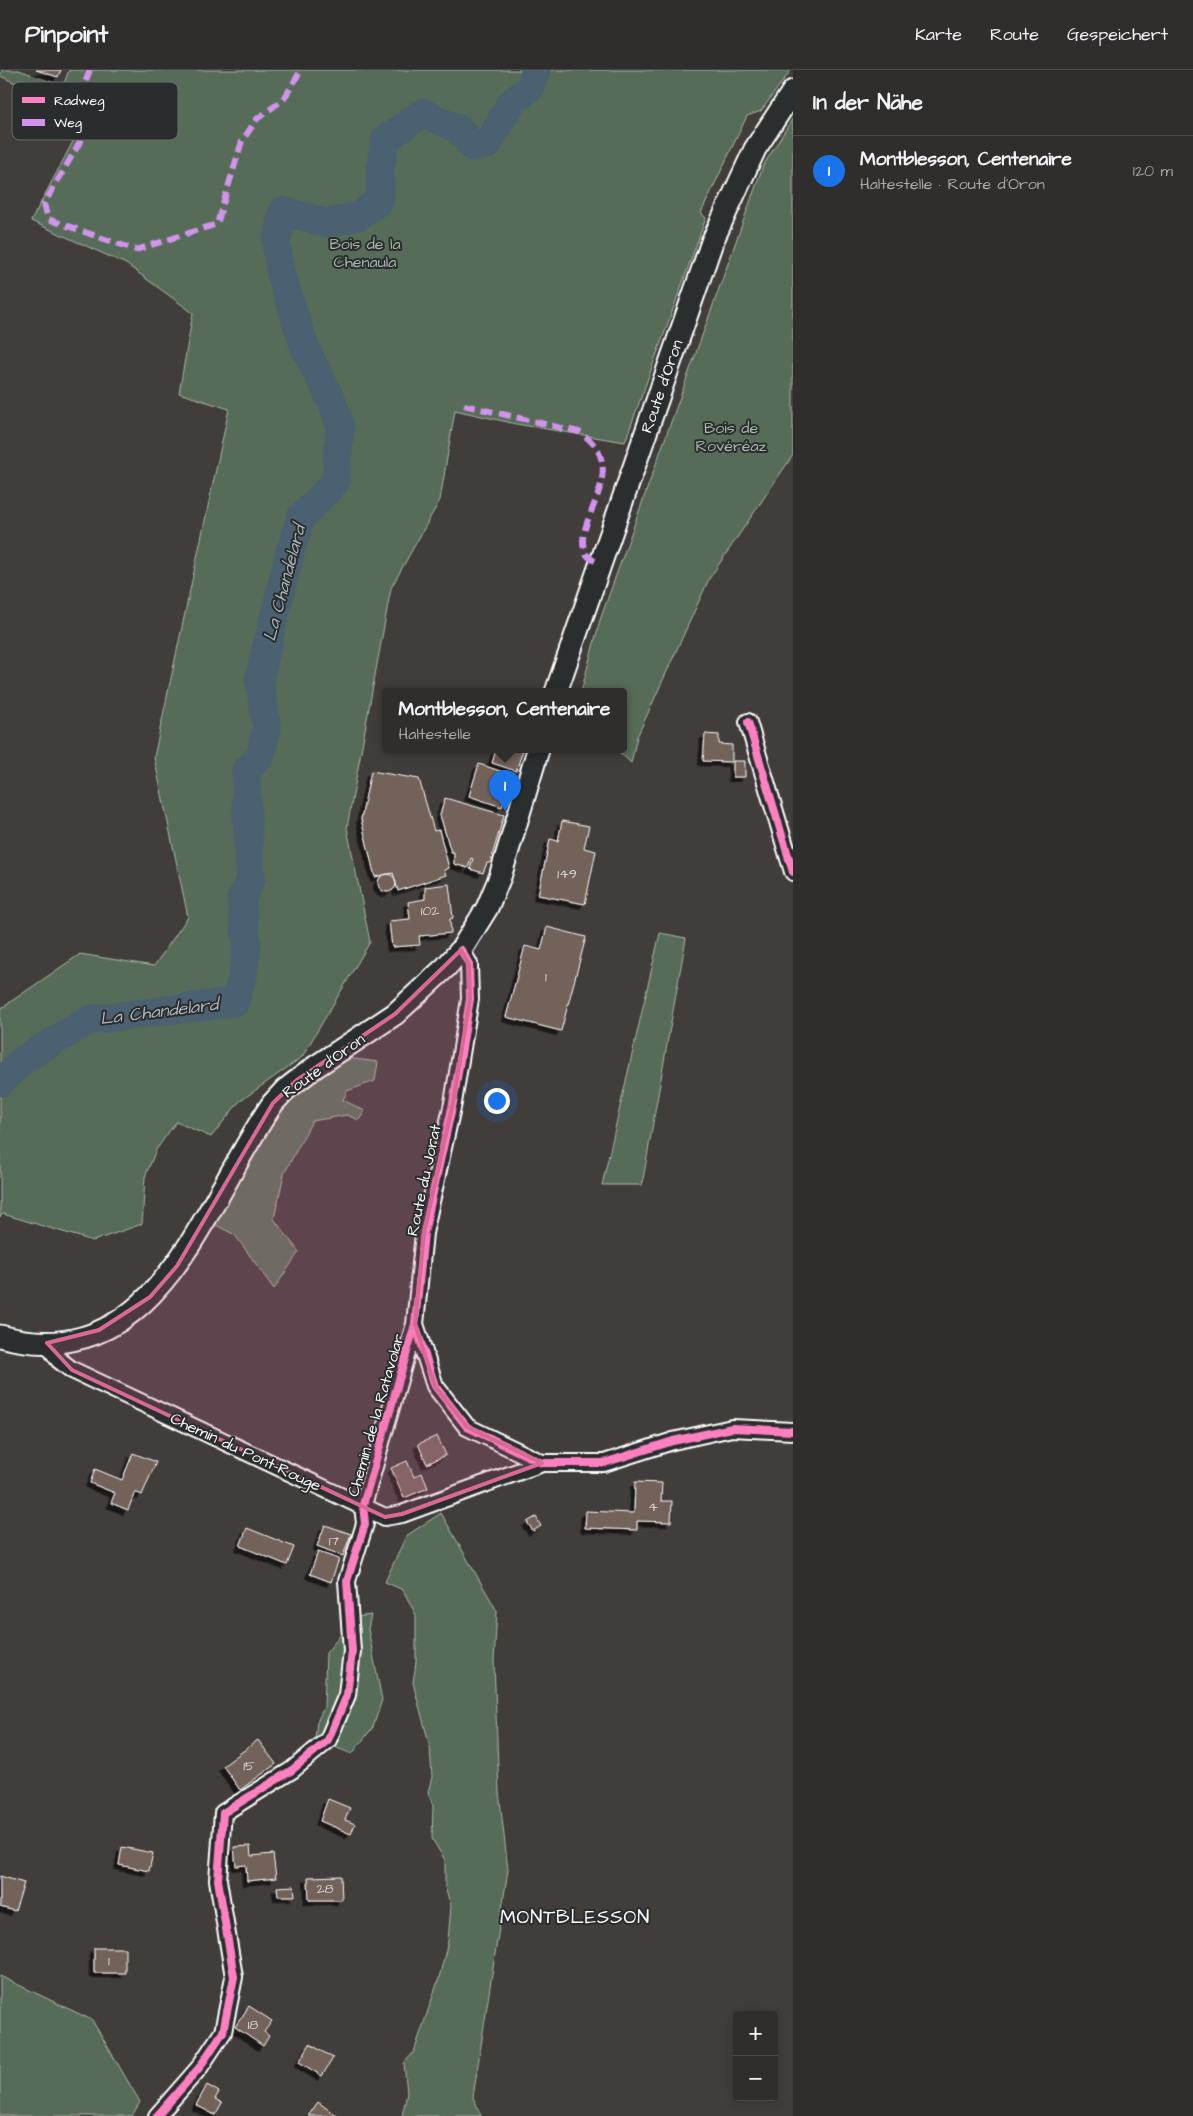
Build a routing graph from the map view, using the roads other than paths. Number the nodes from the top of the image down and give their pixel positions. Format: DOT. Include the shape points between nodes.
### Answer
graph roads {
  1 [pos="793,91"];
  2 [pos="557,688"];
  3 [pos="748,722"];
  4 [pos="537,753"];
  5 [pos="793,872"];
  6 [pos="461,950"];
  7 [pos="415,1324"];
  8 [pos="0,1336"];
  9 [pos="47,1343"];
  10 [pos="793,1431"];
  11 [pos="542,1463"];
  12 [pos="363,1505"];
  13 [pos="157,2116"];
  1 -- 2 [label="main road, Route d'Oron" via="755,149 712,242"];
  3 -- 5 [label="street"];
  4 -- 6 [label="main road, Route d'Oron" via="500,877 487,908"];
  6 -- 7 [label="street, Route du Jorat" via="469,964 470,1000 453,1103 424,1233"];
  6 -- 9 [label="main road, Route d'Oron" via="395,1014 315,1066 279,1097 265,1114 177,1266 150,1297 99,1330 82,1337"];
  7 -- 11 [label="street, Route du Jorat" via="435,1386 467,1427"];
  7 -- 12 [label="street, Chemin de la Ratavolar"];
  8 -- 9 [label="main road, Route d'Oron" via="22,1342"];
  9 -- 12 [label="street, Chemin du Pont-Rouge" via="59,1360 72,1370"];
  10 -- 11 [label="street, Route du Jorat" via="732,1428 672,1441 604,1463"];
  11 -- 12 [label="street, Chemin du Pont-Rouge" via="402,1514 385,1517"];
  12 -- 13 [label="street, Chemin de la Ratavolar" via="365,1524 347,1582 352,1652 347,1695 328,1740 292,1770 224,1813 218,1880 234,1977 223,2032 199,2068"];
}
